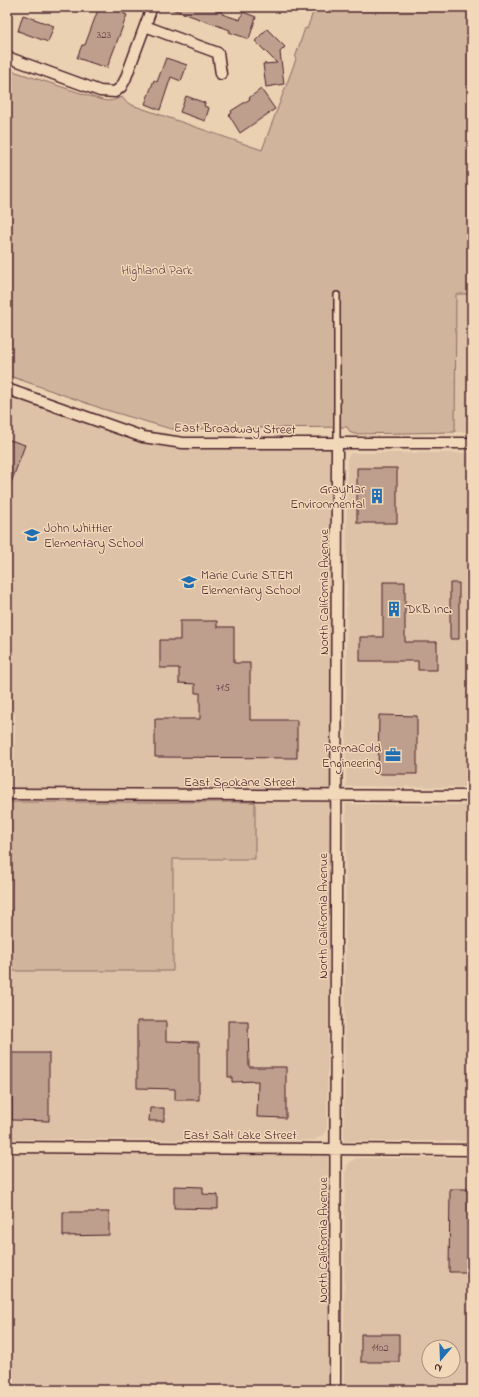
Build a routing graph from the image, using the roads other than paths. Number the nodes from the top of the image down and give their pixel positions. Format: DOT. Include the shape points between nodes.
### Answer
graph roads {
  1 [pos="152,7"];
  2 [pos="145,26"];
  3 [pos="7,57"];
  4 [pos="221,74"];
  5 [pos="337,295"];
  6 [pos="7,389"];
  7 [pos="337,443"];
  8 [pos="472,443"];
  9 [pos="7,794"];
  10 [pos="336,795"];
  11 [pos="472,796"];
  12 [pos="7,1148"];
  13 [pos="336,1149"];
  14 [pos="472,1150"];
  15 [pos="335,1390"];
  1 -- 2 [label="street"];
  2 -- 3 [label="street" via="125,80 114,92 100,91"];
  2 -- 4 [label="street" via="218,53"];
  5 -- 7 [label="lane"];
  6 -- 7 [label="street, East Broadway Street" via="143,437 163,441 207,444"];
  7 -- 8 [label="street, East Broadway Street"];
  7 -- 10 [label="street, North California Avenue"];
  9 -- 10 [label="street, East Spokane Street"];
  10 -- 11 [label="street, East Spokane Street"];
  10 -- 13 [label="street, North California Avenue"];
  12 -- 13 [label="street, East Salt Lake Street"];
  13 -- 14 [label="street, East Salt Lake Street"];
  13 -- 15 [label="street, North California Avenue"];
}
